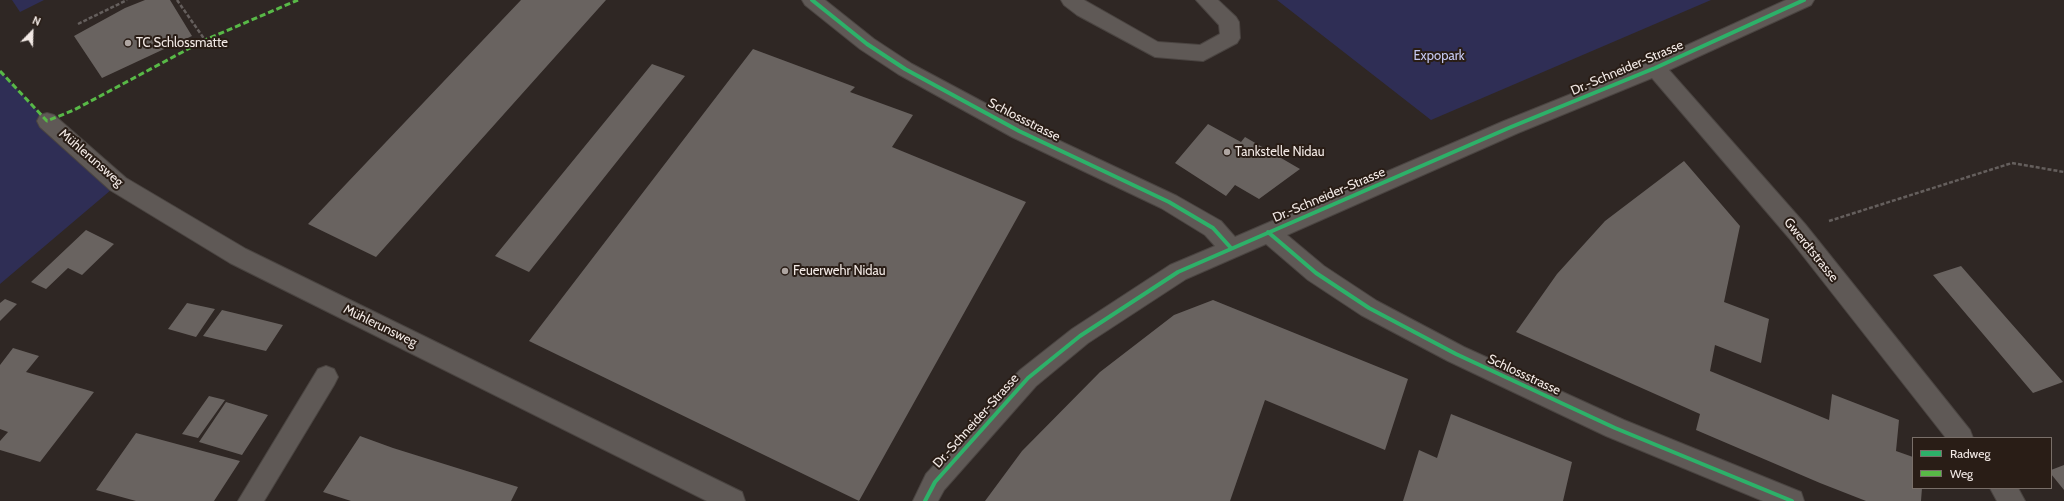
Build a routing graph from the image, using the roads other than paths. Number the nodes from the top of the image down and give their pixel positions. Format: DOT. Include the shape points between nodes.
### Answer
graph roads {
  1 [pos="812,0"];
  2 [pos="1071,0"];
  3 [pos="1206,0"];
  4 [pos="1804,0"];
  5 [pos="1655,68"];
  6 [pos="47,121"];
  7 [pos="1268,232"];
  8 [pos="1231,248"];
  9 [pos="326,377"];
  10 [pos="1960,437"];
  11 [pos="2003,489"];
  12 [pos="250,501"];
  13 [pos="733,501"];
  14 [pos="925,501"];
  15 [pos="1792,501"];
  16 [pos="2012,501"];
  1 -- 8 [label="street, Schlossstrasse" via="867,44 905,68 1019,131 1169,202 1213,228"];
  2 -- 3 [label="street" via="1084,10 1155,49 1203,53 1230,38 1229,22"];
  4 -- 5 [label="street, Dr.-Schneider-Strasse"];
  5 -- 7 [label="street, Dr.-Schneider-Strasse"];
  5 -- 10 [label="street, Gwerdtstrasse" via="1797,231"];
  6 -- 13 [label="street, Mühlerunsweg" via="118,184 238,256"];
  7 -- 8 [label="street, Dr.-Schneider-Strasse"];
  7 -- 15 [label="street, Schlossstrasse" via="1316,273 1369,308 1456,354 1615,428"];
  8 -- 14 [label="street, Dr.-Schneider-Strasse" via="1178,272 1080,336 1028,378 935,482"];
  9 -- 12 [label="street"];
  11 -- 16 [label="street"];
}
